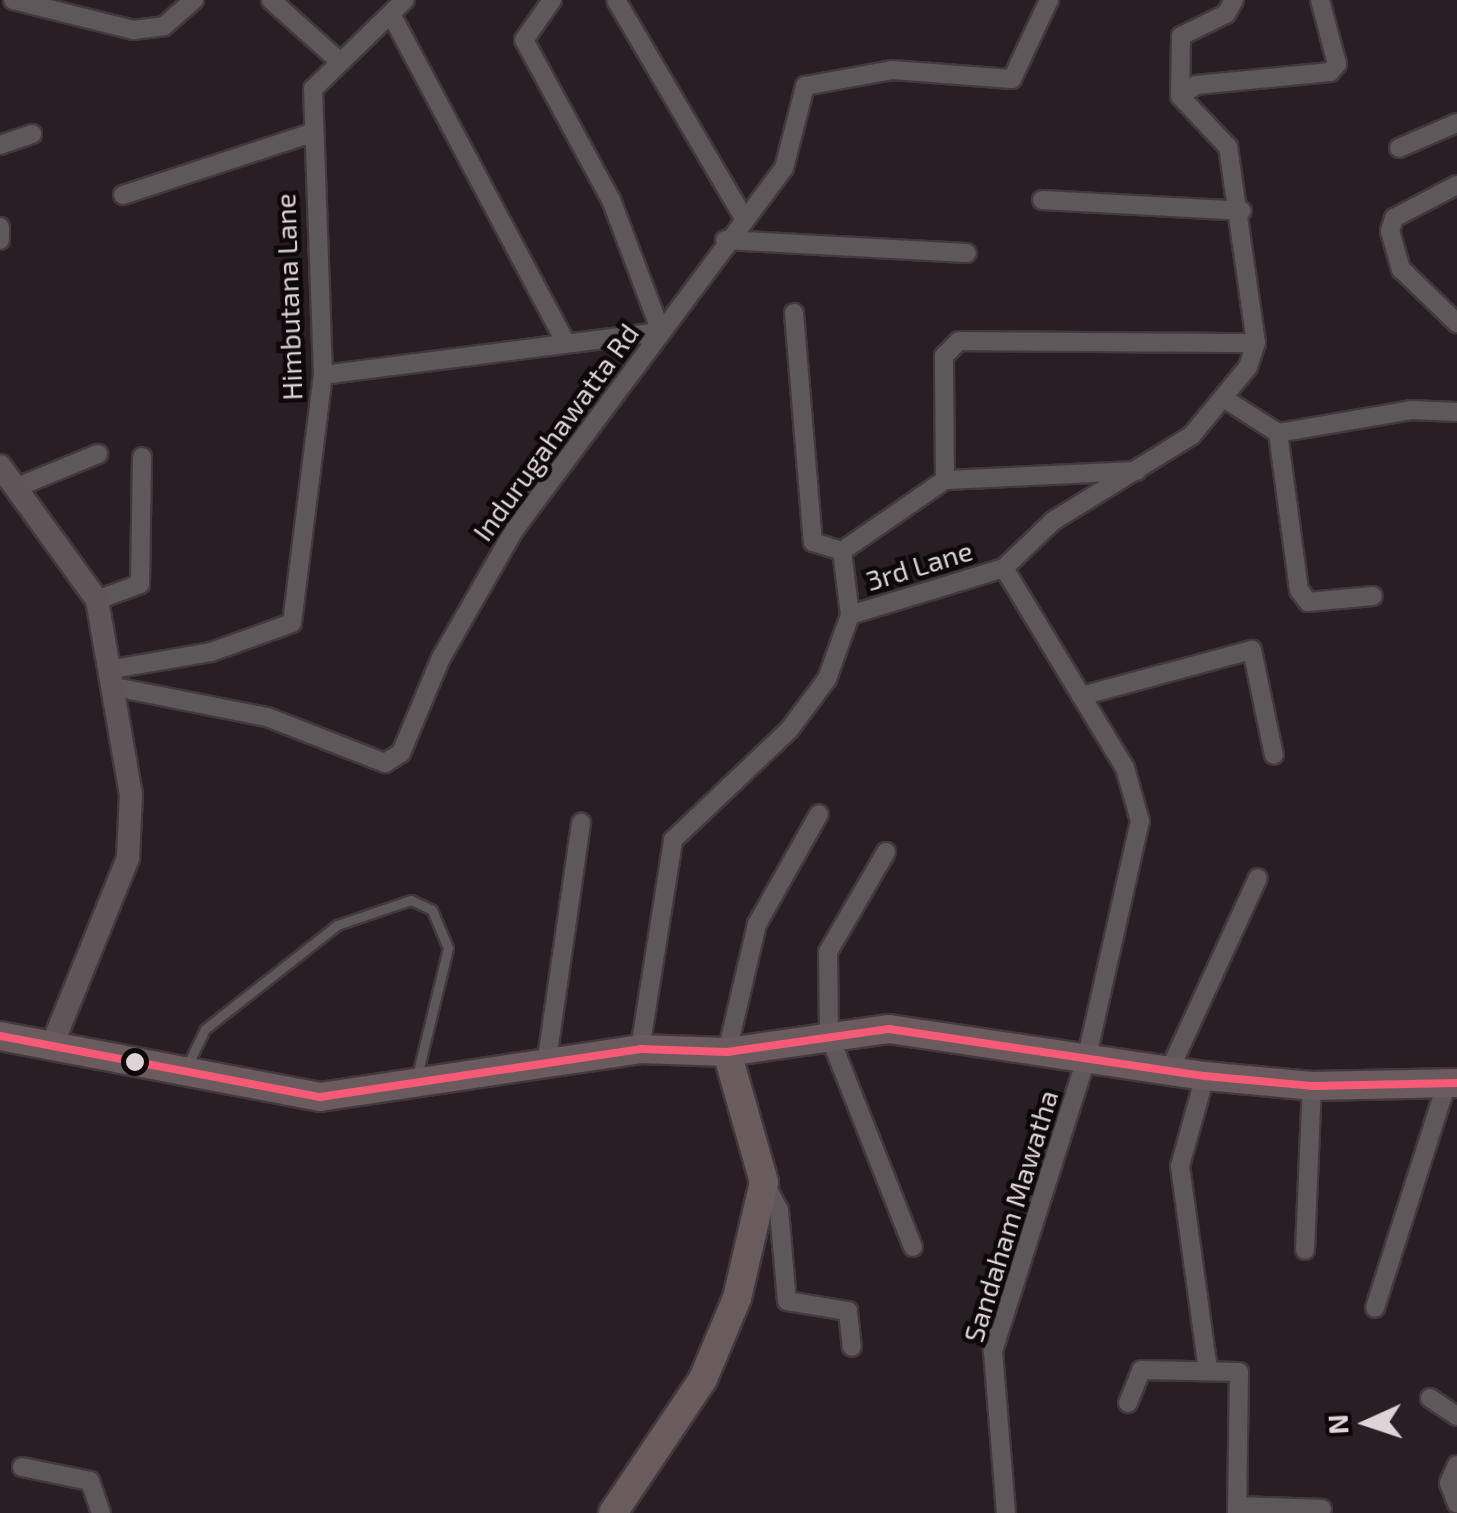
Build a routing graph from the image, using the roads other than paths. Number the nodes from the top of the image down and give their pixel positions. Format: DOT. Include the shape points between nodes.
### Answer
graph roads {
  1 [pos="13,0"];
  2 [pos="194,0"];
  3 [pos="272,0"];
  4 [pos="405,0"];
  5 [pos="552,0"];
  6 [pos="616,0"];
  7 [pos="1049,0"];
  8 [pos="1234,0"];
  9 [pos="1320,0"];
  10 [pos="391,14"];
  11 [pos="339,62"];
  12 [pos="1180,96"];
  13 [pos="1457,123"];
  14 [pos="32,134"];
  15 [pos="308,134"];
  16 [pos="0,145"];
  17 [pos="1399,148"];
  18 [pos="1457,185"];
  19 [pos="123,195"];
  20 [pos="1042,200"];
  21 [pos="1242,210"];
  22 [pos="745,220"];
  23 [pos="0,227"];
  24 [pos="0,240"];
  25 [pos="725,240"];
  26 [pos="967,253"];
  27 [pos="794,313"];
  28 [pos="1457,324"];
  29 [pos="661,332"];
  30 [pos="564,340"];
  31 [pos="1256,343"];
  32 [pos="323,375"];
  33 [pos="1228,401"];
  34 [pos="1457,412"];
  35 [pos="1278,433"];
  36 [pos="98,454"];
  37 [pos="142,457"];
  38 [pos="0,466"];
  39 [pos="1137,471"];
  40 [pos="944,480"];
  41 [pos="15,488"];
  42 [pos="842,550"];
  43 [pos="1004,568"];
  44 [pos="1373,596"];
  45 [pos="98,600"];
  46 [pos="850,615"];
  47 [pos="114,678"];
  48 [pos="1081,696"];
  49 [pos="1274,755"];
  50 [pos="819,814"];
  51 [pos="581,824"];
  52 [pos="886,852"];
  53 [pos="1258,878"];
  54 [pos="829,1035"];
  55 [pos="0,1036"];
  56 [pos="52,1045"];
  57 [pos="640,1049"];
  58 [pos="726,1052"];
  59 [pos="1086,1056"];
  60 [pos="546,1066"];
  61 [pos="1170,1069"];
  62 [pos="183,1076"];
  63 [pos="1205,1076"];
  64 [pos="1452,1083"];
  65 [pos="414,1086"];
  66 [pos="1312,1086"];
  67 [pos="764,1182"];
  68 [pos="913,1247"];
  69 [pos="1305,1250"];
  70 [pos="1375,1308"];
  71 [pos="852,1347"];
  72 [pos="1208,1370"];
  73 [pos="1430,1398"];
  74 [pos="1128,1403"];
  75 [pos="1457,1416"];
  76 [pos="1457,1465"];
  77 [pos="22,1468"];
  78 [pos="1457,1504"];
  79 [pos="1238,1509"];
  80 [pos="1322,1509"];
  81 [pos="101,1513"];
  82 [pos="613,1513"];
  83 [pos="1006,1513"];
  1 -- 2 [label="street" via="133,30 164,26"];
  3 -- 11 [label="street"];
  4 -- 10 [label="street, Himbutana Lane"];
  5 -- 29 [label="street" via="524,40 611,200"];
  6 -- 22 [label="street"];
  7 -- 22 [label="street, Indurugahawatta Rd" via="1012,79 844,73 805,86 784,168"];
  8 -- 12 [label="street" via="1226,14 1181,36"];
  9 -- 12 [label="street" via="1336,64 1330,72 1196,85"];
  10 -- 11 [label="street, Himbutana Lane"];
  10 -- 30 [label="street"];
  11 -- 15 [label="street, Himbutana Lane" via="312,89"];
  12 -- 21 [label="street" via="1228,147"];
  13 -- 17 [label="street"];
  14 -- 16 [label="street"];
  15 -- 19 [label="street"];
  15 -- 32 [label="street, Himbutana Lane"];
  18 -- 28 [label="street" via="1394,218 1390,232 1400,269"];
  20 -- 21 [label="street"];
  21 -- 31 [label="street"];
  22 -- 25 [label="street, Indurugahawatta Rd"];
  23 -- 24 [label="street"];
  25 -- 26 [label="street"];
  25 -- 29 [label="street, Indurugahawatta Rd"];
  27 -- 42 [label="street" via="813,542"];
  29 -- 30 [label="street"];
  29 -- 47 [label="street, Indurugahawatta Rd" via="515,529 441,658 402,754 385,763 267,717"];
  30 -- 32 [label="street"];
  31 -- 33 [label="street"];
  31 -- 40 [label="street" via="960,340 944,356"];
  32 -- 47 [label="street, Himbutana Lane" via="292,623"];
  33 -- 35 [label="street"];
  33 -- 39 [label="street"];
  34 -- 35 [label="street" via="1410,410"];
  35 -- 44 [label="street" via="1299,590 1308,602"];
  36 -- 41 [label="street"];
  37 -- 45 [label="street" via="140,584"];
  38 -- 41 [label="street"];
  39 -- 40 [label="street"];
  39 -- 43 [label="street" via="1054,521"];
  40 -- 42 [label="street"];
  41 -- 45 [label="street"];
  42 -- 46 [label="street"];
  43 -- 46 [label="street, 3rd Lane"];
  43 -- 48 [label="street, Sandaham Mawatha"];
  45 -- 47 [label="street"];
  46 -- 57 [label="street" via="810,707 673,840"];
  47 -- 56 [label="street" via="131,794 128,858"];
  48 -- 49 [label="street" via="1252,650 1262,664"];
  48 -- 59 [label="street, Sandaham Mawatha" via="1125,768 1140,821"];
  50 -- 58 [label="street" via="757,924"];
  51 -- 60 [label="street"];
  52 -- 54 [label="street" via="828,952"];
  53 -- 61 [label="street"];
  54 -- 58 [label="main road"];
  54 -- 59 [label="main road" via="939,1032"];
  54 -- 68 [label="street"];
  55 -- 56 [label="main road"];
  56 -- 62 [label="main road"];
  57 -- 58 [label="main road"];
  57 -- 60 [label="main road"];
  58 -- 67 [label="main road"];
  59 -- 61 [label="main road"];
  59 -- 83 [label="street, Sandaham Mawatha" via="994,1351"];
  60 -- 65 [label="main road"];
  61 -- 63 [label="main road"];
  62 -- 65 [label="main road" via="320,1097"];
  62 -- 65 [label="lane" via="205,1029 337,924 411,900 432,910 448,948"];
  63 -- 66 [label="main road"];
  63 -- 72 [label="street" via="1180,1166"];
  64 -- 66 [label="main road"];
  64 -- 70 [label="street"];
  66 -- 69 [label="street"];
  67 -- 71 [label="street" via="779,1210 787,1300 848,1310"];
  67 -- 82 [label="main road" via="737,1298 702,1379"];
  72 -- 74 [label="street" via="1142,1370"];
  72 -- 79 [label="street" via="1242,1377"];
  73 -- 75 [label="street"];
  76 -- 78 [label="street" via="1449,1483"];
  77 -- 81 [label="street" via="90,1480"];
  79 -- 80 [label="street"];
}
